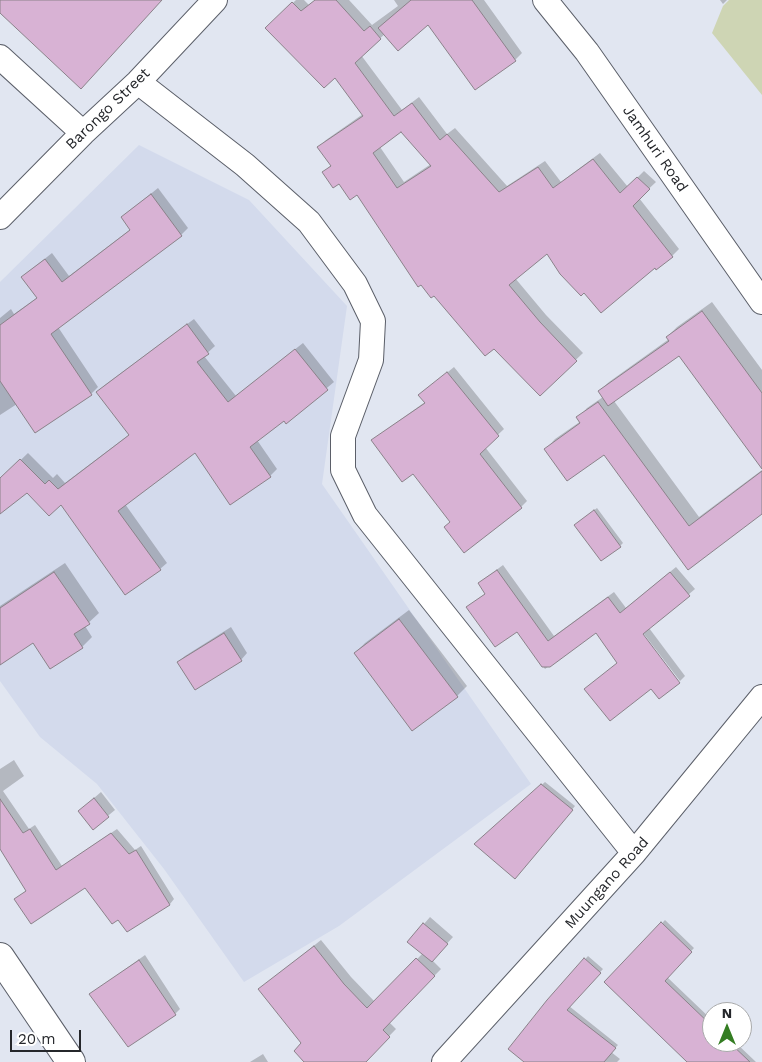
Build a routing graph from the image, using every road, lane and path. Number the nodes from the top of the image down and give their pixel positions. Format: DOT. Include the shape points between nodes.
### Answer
graph roads {
  1 [pos="216,0"];
  2 [pos="545,0"];
  3 [pos="0,57"];
  4 [pos="138,82"];
  5 [pos="83,133"];
  6 [pos="0,217"];
  7 [pos="762,302"];
  8 [pos="762,697"];
  9 [pos="634,853"];
  10 [pos="0,957"];
  11 [pos="71,1062"];
  12 [pos="444,1062"];
  1 -- 4 [label="street, Barongo Street"];
  2 -- 7 [label="street, Jamhuri Road" via="587,52"];
  3 -- 5 [label="street"];
  4 -- 5 [label="street, Barongo Street"];
  4 -- 9 [label="street" via="245,165 309,222 354,284 373,320 371,360 343,436 343,470 365,515"];
  5 -- 6 [label="street, Barongo Street"];
  8 -- 9 [label="street, Muungano Road"];
  9 -- 12 [label="street, Muungano Road"];
  10 -- 11 [label="main road"];
}
